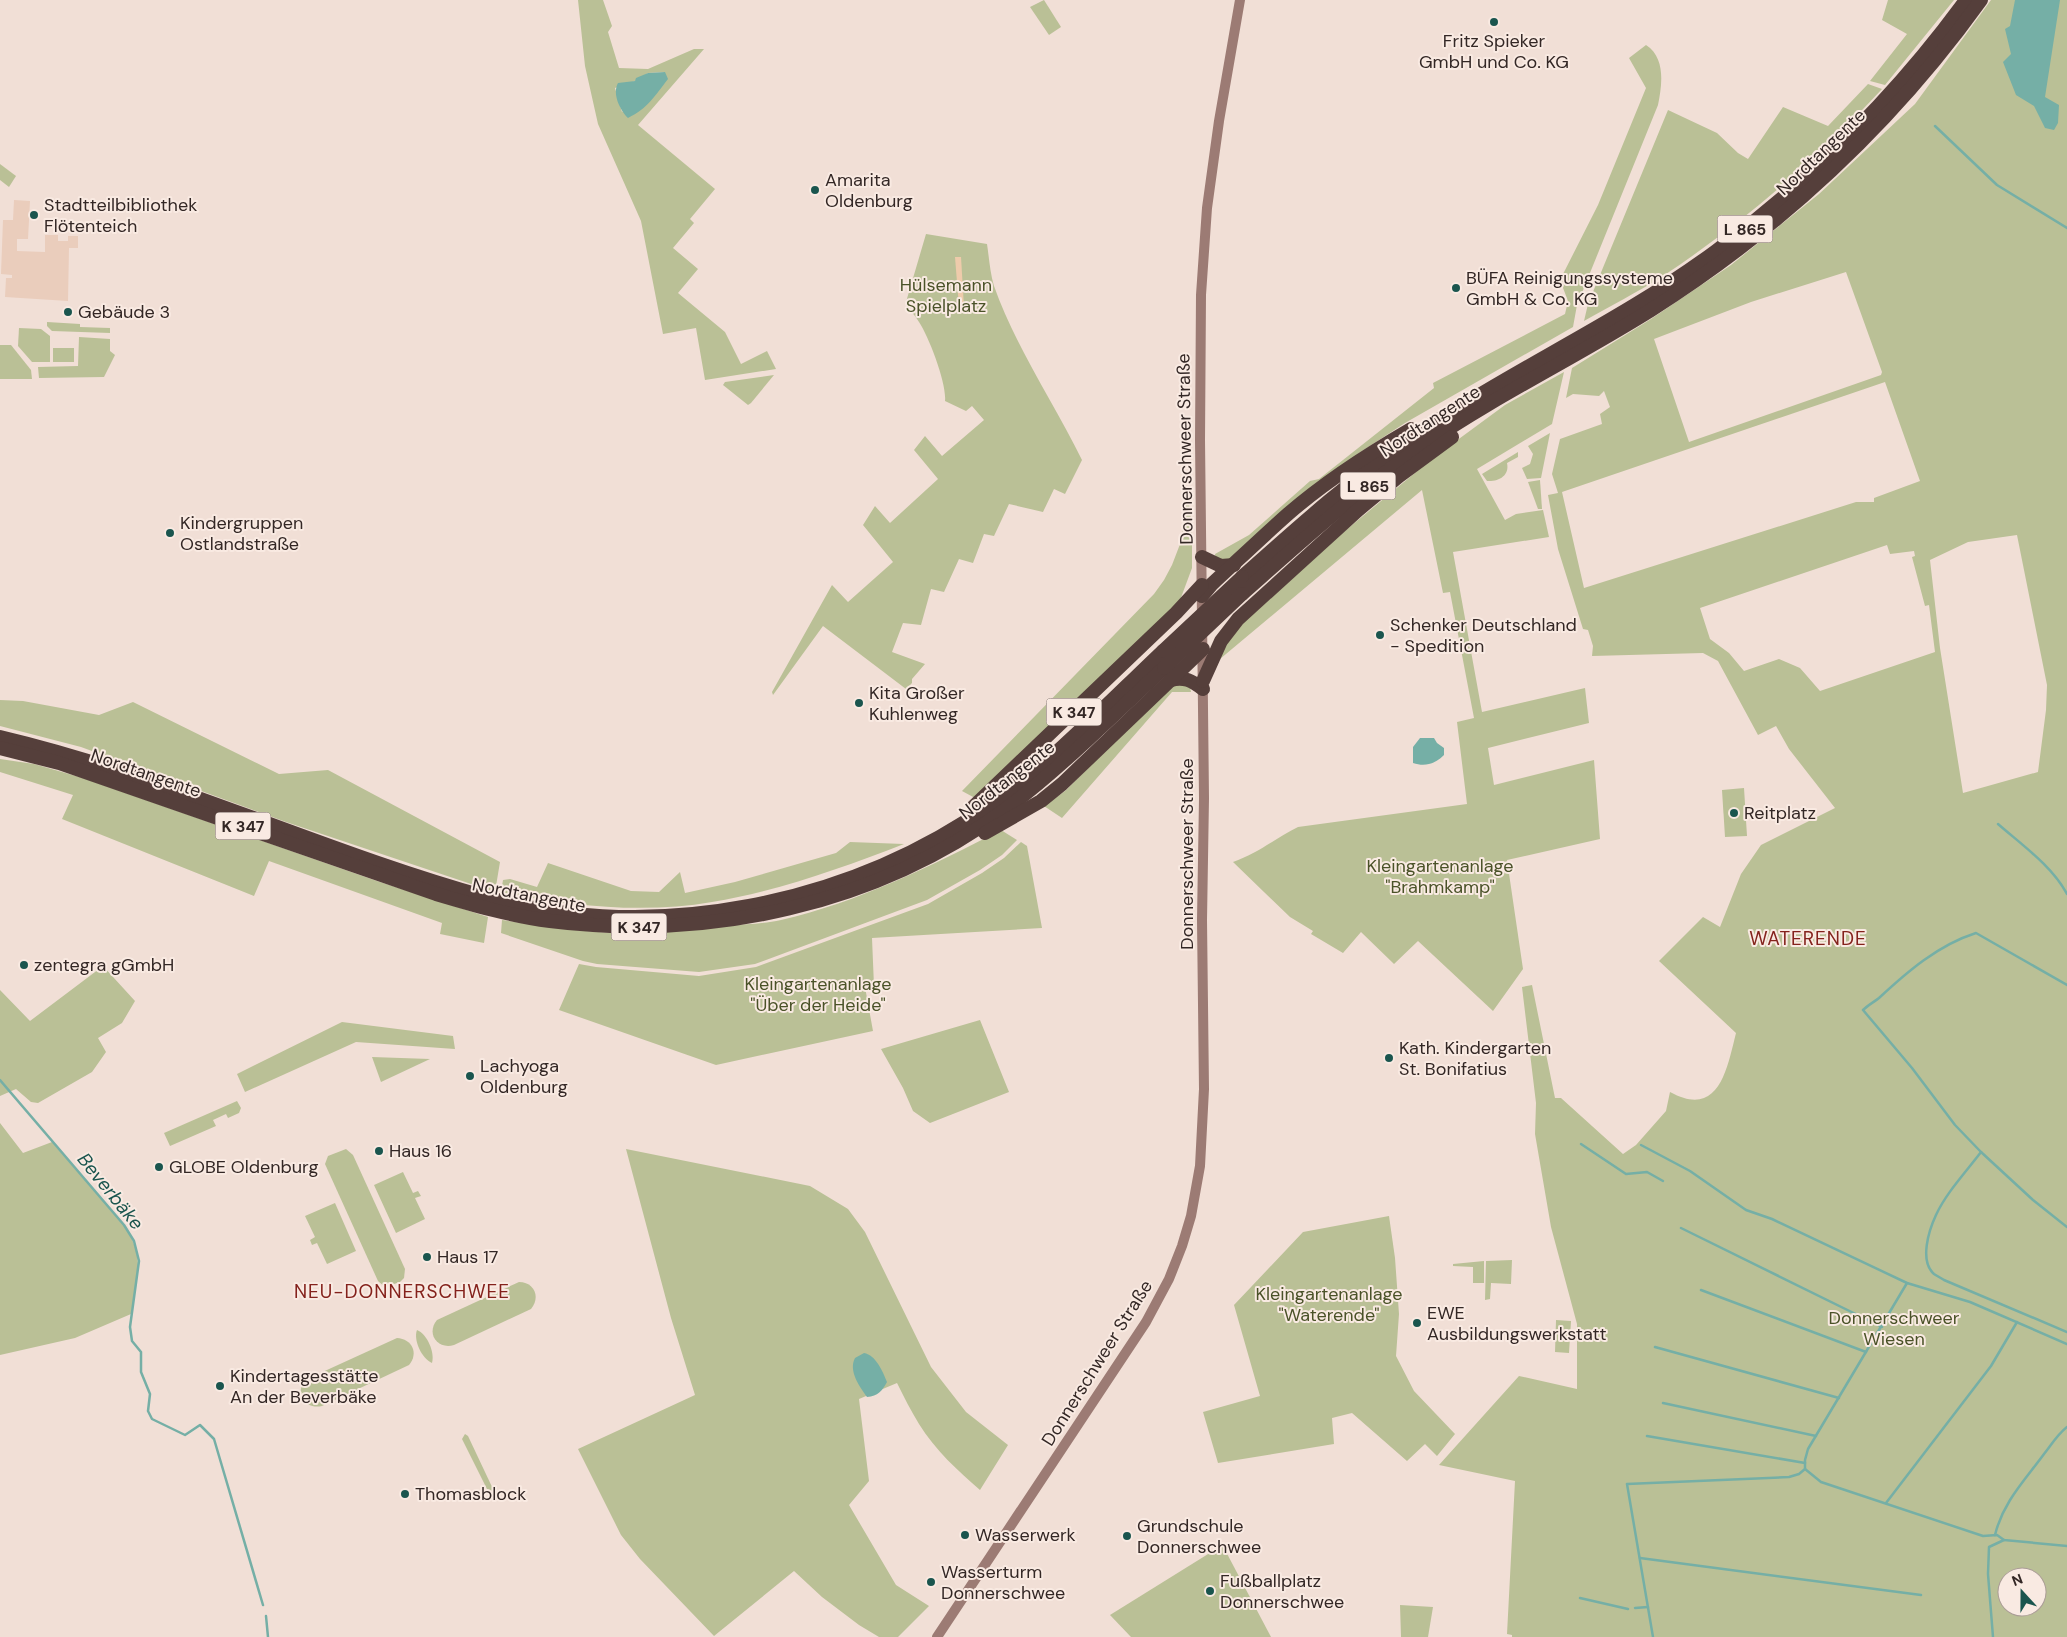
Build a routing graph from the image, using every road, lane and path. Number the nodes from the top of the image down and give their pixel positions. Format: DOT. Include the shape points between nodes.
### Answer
graph roads {
  1 [pos="1240,0"];
  2 [pos="1966,0"];
  3 [pos="1981,0"];
  4 [pos="1901,91"];
  5 [pos="1890,102"];
  6 [pos="1519,379"];
  7 [pos="1202,556"];
  8 [pos="1234,565"];
  9 [pos="1242,577"];
  10 [pos="1202,591"];
  11 [pos="1242,594"];
  12 [pos="1176,613"];
  13 [pos="1203,619"];
  14 [pos="1229,628"];
  15 [pos="1203,649"];
  16 [pos="1172,680"];
  17 [pos="1203,685"];
  18 [pos="0,737"];
  19 [pos="0,748"];
  20 [pos="1000,806"];
  21 [pos="976,822"];
  22 [pos="933,847"];
  23 [pos="486,902"];
  24 [pos="937,1637"];
  1 -- 7 [label="main road, Donnerschweer Straße" via="1219,121 1201,295"];
  2 -- 4 [label="highway, Nordtangente / L 865"];
  3 -- 4 [label="highway, Nordtangente / L 865" via="1950,42"];
  4 -- 5 [label="highway, Nordtangente / L 865"];
  5 -- 6 [label="highway, Nordtangente / L 865" via="1770,210 1684,273 1566,344"];
  5 -- 6 [label="highway, Nordtangente / L 865" via="1859,145 1755,236 1689,285 1581,352"];
  6 -- 8 [label="highway" via="1481,388 1347,469 1288,514"];
  6 -- 9 [label="highway, Nordtangente / L 865" via="1420,433 1380,461 1313,514"];
  6 -- 11 [label="highway, Nordtangente / L 865" via="1372,482"];
  6 -- 14 [label="highway" via="1495,408 1365,504"];
  7 -- 8 [label="highway" via="1221,566"];
  7 -- 10 [label="main road, Donnerschweer Straße"];
  8 -- 10 [label="highway"];
  9 -- 20 [label="highway, Nordtangente / K 347, bridge" via="1027,776"];
  10 -- 12 [label="highway, K 347"];
  10 -- 13 [label="main road, Donnerschweer Straße"];
  11 -- 20 [label="highway, Nordtangente / K 347, bridge" via="1043,779"];
  12 -- 13 [label="highway" via="1194,614"];
  12 -- 20 [label="highway, K 347"];
  13 -- 14 [label="highway" via="1218,628"];
  13 -- 15 [label="main road, Donnerschweer Straße"];
  14 -- 17 [label="highway" via="1215,651"];
  15 -- 16 [label="highway, K 347"];
  15 -- 17 [label="main road, Donnerschweer Straße"];
  16 -- 17 [label="highway" via="1186,679"];
  16 -- 20 [label="highway, K 347" via="1062,784"];
  17 -- 24 [label="main road, Donnerschweer Straße" via="1204,1089 1200,1166 1191,1216 1169,1279 1146,1322"];
  18 -- 23 [label="highway, Nordtangente / K 347" via="85,759"];
  19 -- 23 [label="highway, Nordtangente / K 347" via="67,766 428,891"];
  20 -- 21 [label="highway, Nordtangente / K 347"];
  20 -- 21 [label="highway, K 347"];
  21 -- 22 [label="highway, Nordtangente / K 347"];
  21 -- 22 [label="highway, K 347" via="957,848"];
  22 -- 23 [label="highway, Nordtangente / K 347" via="798,895 703,913 634,916 511,908"];
}
